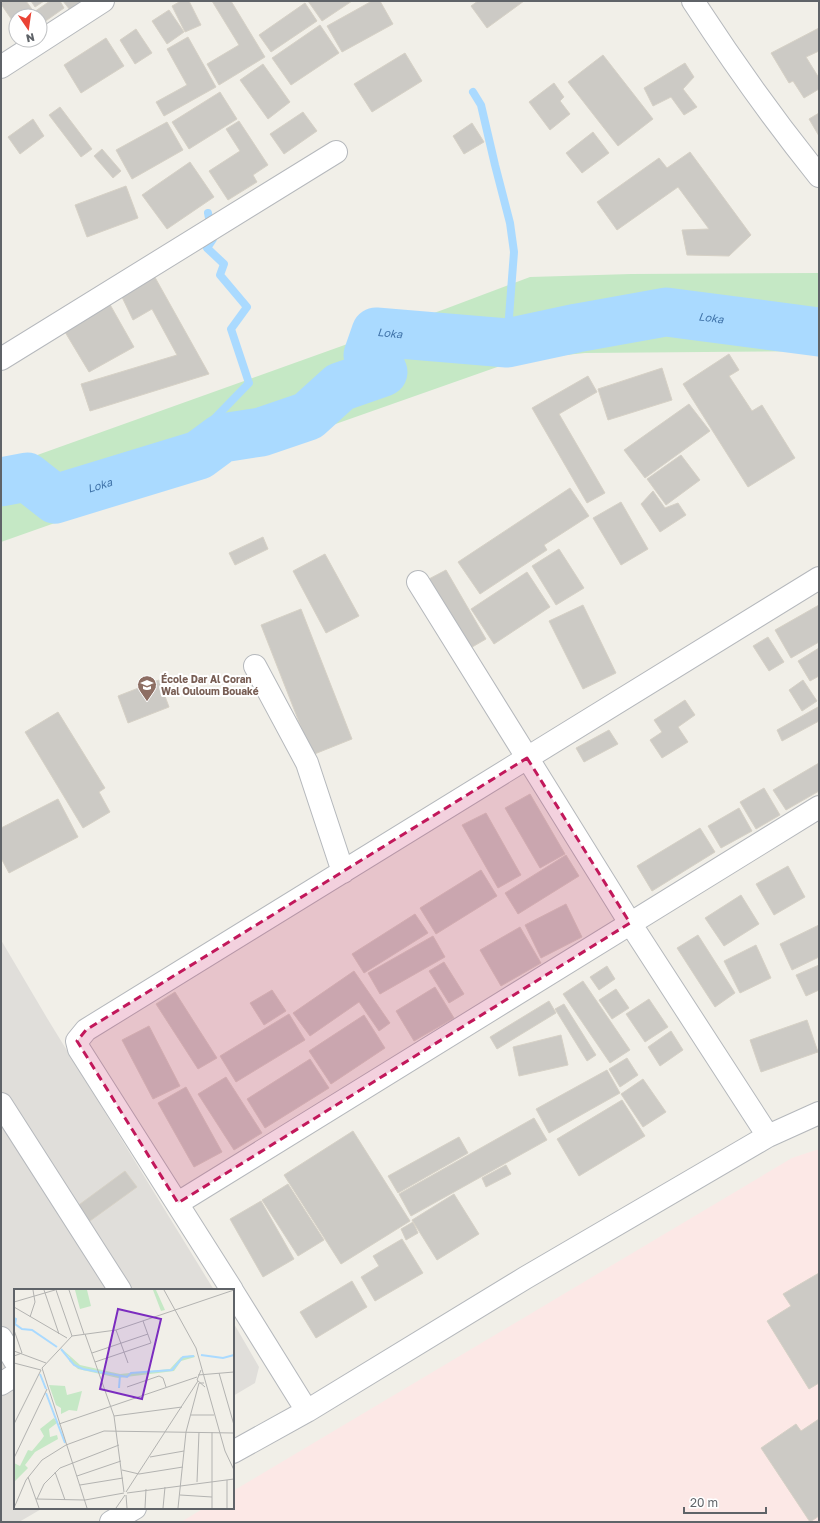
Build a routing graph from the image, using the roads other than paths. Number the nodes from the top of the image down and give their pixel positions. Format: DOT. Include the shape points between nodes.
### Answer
graph roads {
  1 [pos="103,1"];
  2 [pos="693,1"];
  3 [pos="1,67"];
  4 [pos="336,152"];
  5 [pos="819,176"];
  6 [pos="1,359"];
  7 [pos="819,578"];
  8 [pos="418,582"];
  9 [pos="255,666"];
  10 [pos="528,758"];
  11 [pos="819,807"];
  12 [pos="343,872"];
  13 [pos="630,923"];
  14 [pos="1,1104"];
  15 [pos="819,1113"];
  16 [pos="768,1136"];
  17 [pos="178,1203"];
  18 [pos="119,1289"];
  19 [pos="231,1289"];
  20 [pos="234,1294"];
  21 [pos="1,1338"];
  22 [pos="14,1359"];
  23 [pos="14,1377"];
  24 [pos="1,1384"];
  25 [pos="307,1411"];
  26 [pos="234,1451"];
  27 [pos="133,1509"];
  28 [pos="111,1522"];
  1 -- 3 [label="street"];
  2 -- 5 [label="street"];
  4 -- 6 [label="street"];
  7 -- 10 [label="street"];
  8 -- 10 [label="street"];
  9 -- 12 [label="street" via="308,763"];
  10 -- 12 [label="street"];
  10 -- 13 [label="street"];
  11 -- 13 [label="street"];
  12 -- 17 [label="street" via="86,1030 77,1041 79,1049"];
  13 -- 16 [label="street"];
  13 -- 17 [label="street"];
  14 -- 18 [label="street"];
  15 -- 16 [label="street"];
  16 -- 25 [label="street" via="525,1278"];
  17 -- 19 [label="street"];
  20 -- 25 [label="street"];
  21 -- 22 [label="street"];
  23 -- 24 [label="street"];
  25 -- 26 [label="street"];
  27 -- 28 [label="street"];
}
